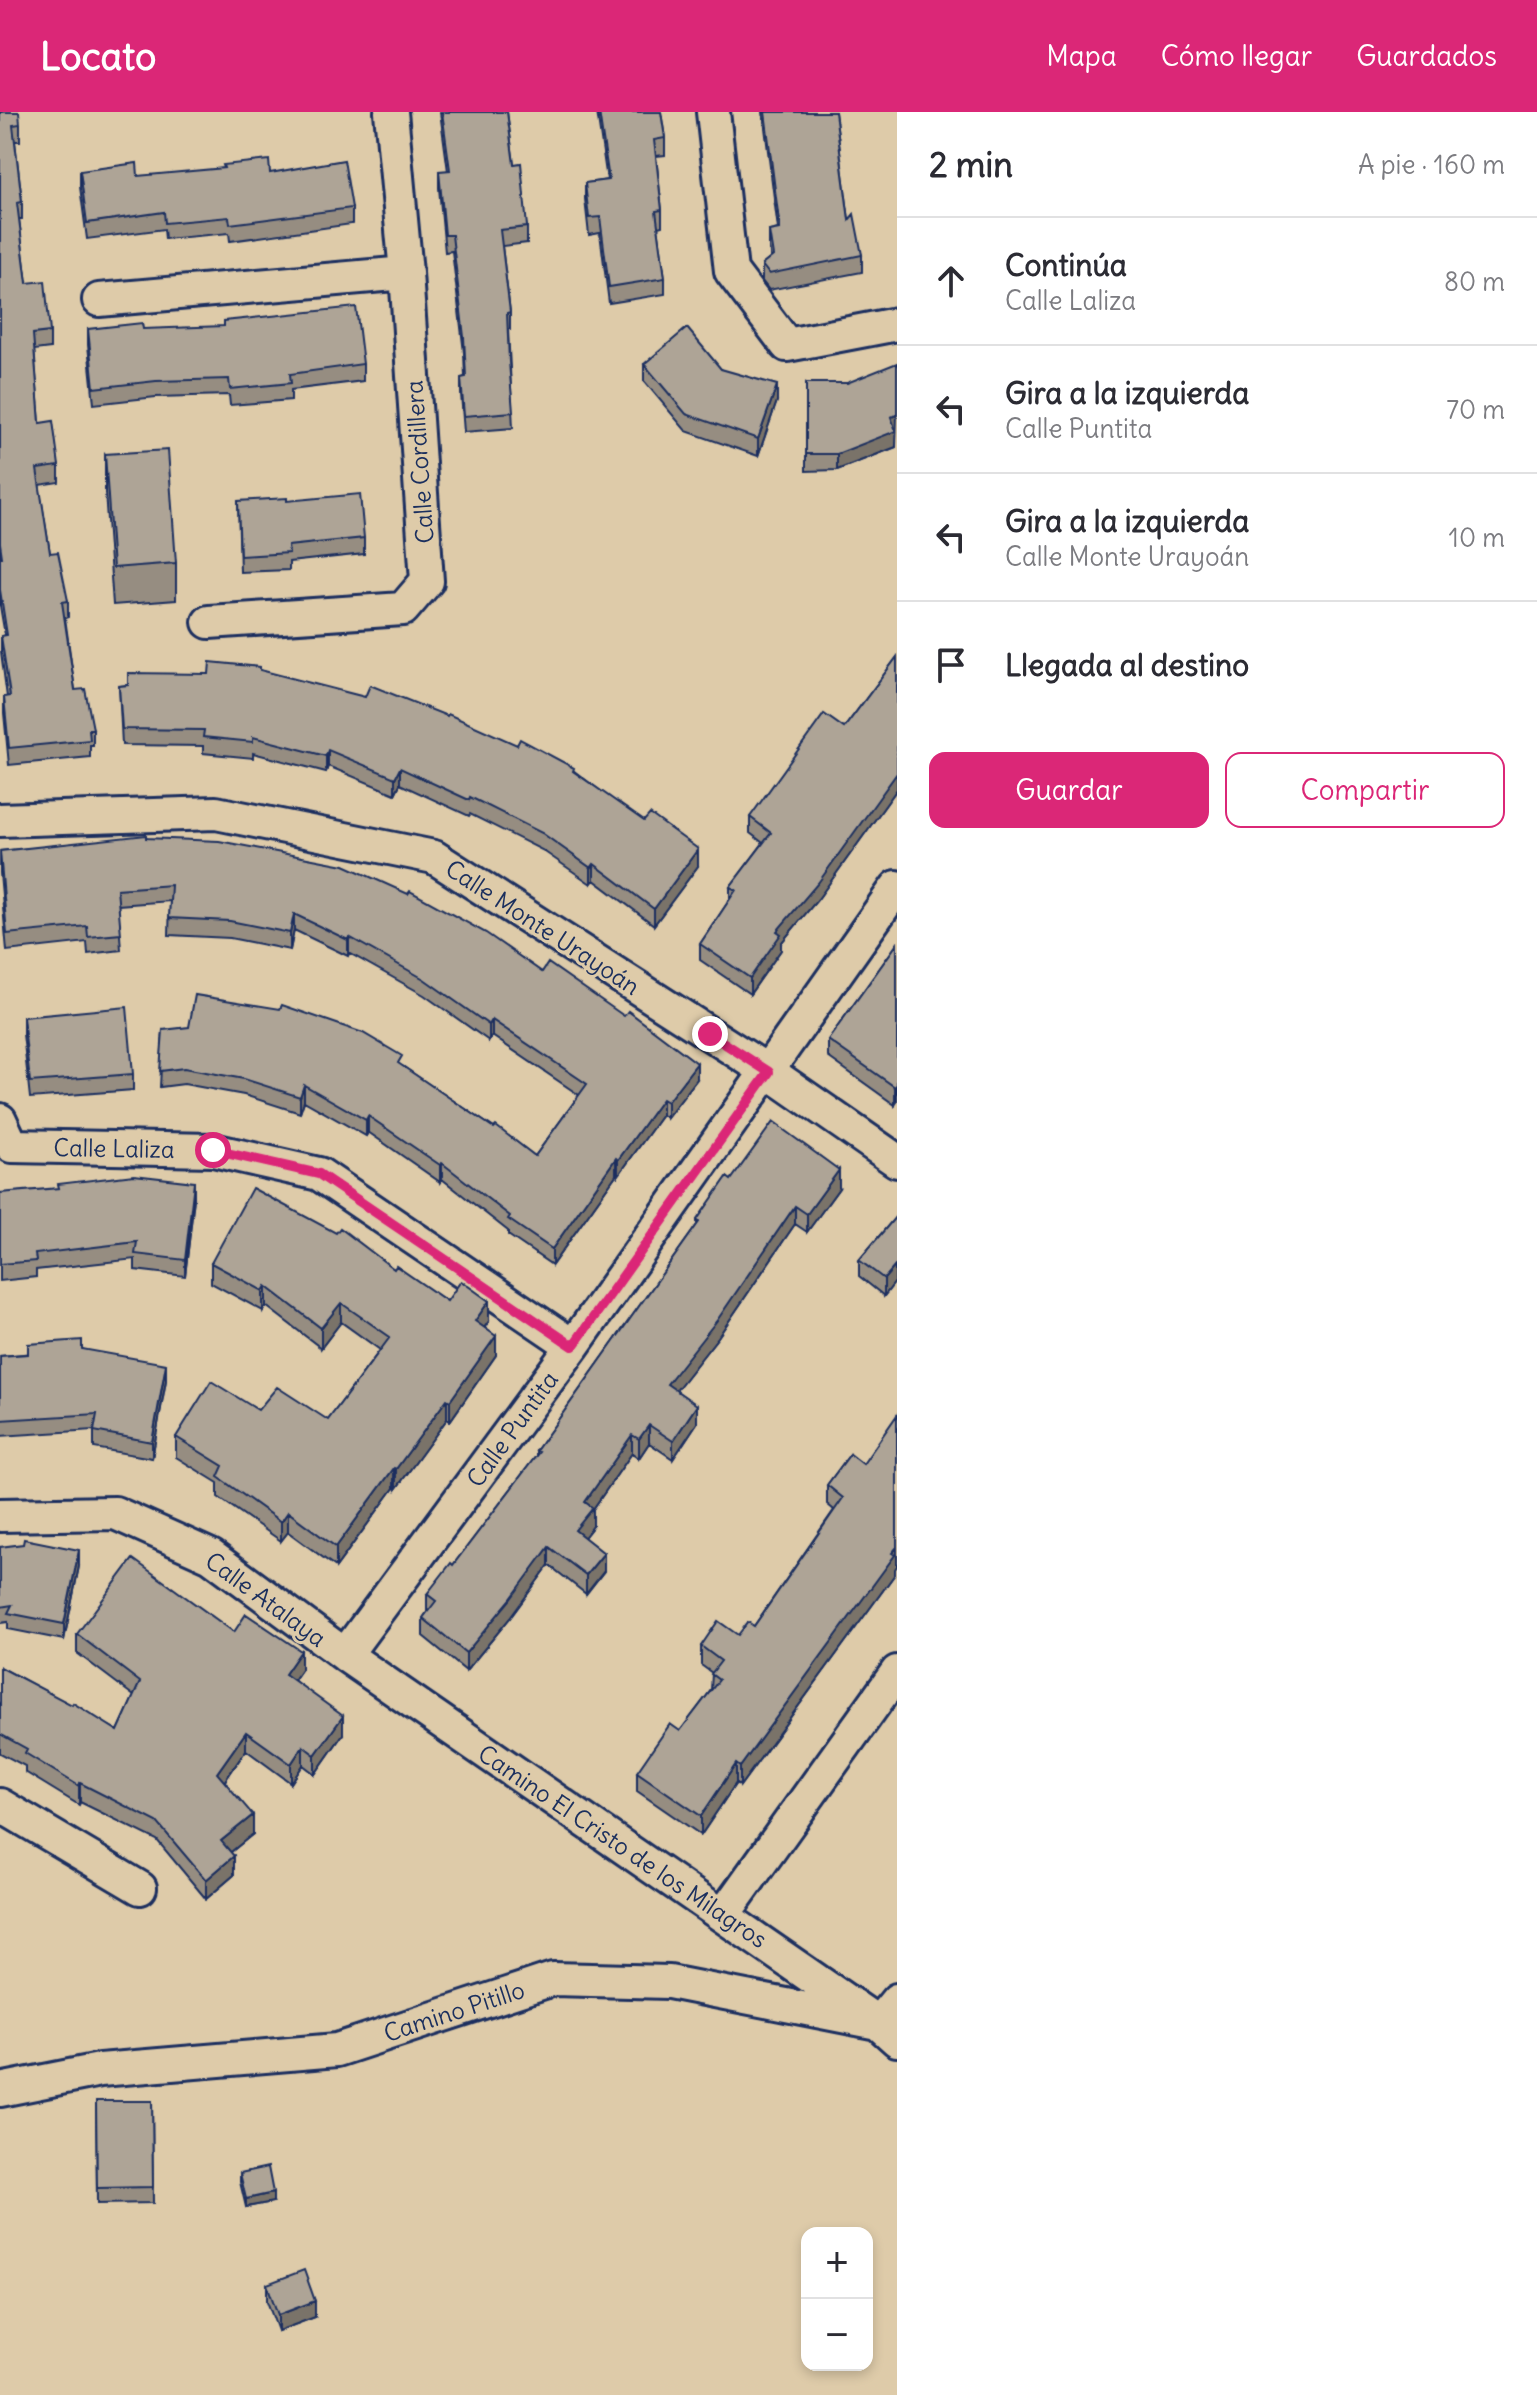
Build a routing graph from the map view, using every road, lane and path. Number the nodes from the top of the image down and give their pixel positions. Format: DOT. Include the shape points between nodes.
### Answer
graph roads {
  1 [pos="391,112"];
  2 [pos="713,112"];
  3 [pos="406,273"];
  4 [pos="99,300"];
  5 [pos="897,324"];
  6 [pos="209,622"];
  7 [pos="0,820"];
  8 [pos="897,887"];
  9 [pos="769,1072"];
  10 [pos="0,1120"];
  11 [pos="897,1161"];
  12 [pos="573,1346"];
  13 [pos="0,1515"];
  14 [pos="345,1655"];
  15 [pos="897,1672"];
  16 [pos="0,1805"];
  17 [pos="140,1888"];
  18 [pos="724,1914"];
  19 [pos="891,2021"];
  20 [pos="0,2090"];
  1 -- 3 [label="street, Calle Cordillera"];
  2 -- 5 [label="street" via="731,271 787,345"];
  3 -- 4 [label="street"];
  3 -- 6 [label="street, Calle Cordillera" via="427,581 403,609"];
  7 -- 9 [label="street, Calle Monte Urayoán" via="216,813 434,857"];
  8 -- 9 [label="street, Calle Puntita"];
  9 -- 11 [label="street, Calle Monte Urayoán"];
  9 -- 12 [label="street, Calle Puntita"];
  10 -- 12 [label="street, Calle Laliza" via="12,1146 213,1150 319,1174"];
  12 -- 14 [label="street, Calle Puntita"];
  13 -- 14 [label="street, Calle Atalaya" via="115,1513 211,1556"];
  14 -- 18 [label="street, Camino El Cristo de los Milagros"];
  15 -- 18 [label="street"];
  16 -- 17 [label="street"];
  18 -- 19 [label="street, Camino El Cristo de los Milagros"];
  19 -- 20 [label="street, Camino Pitillo" via="669,1982 553,1979 337,2050 100,2070"];
}
